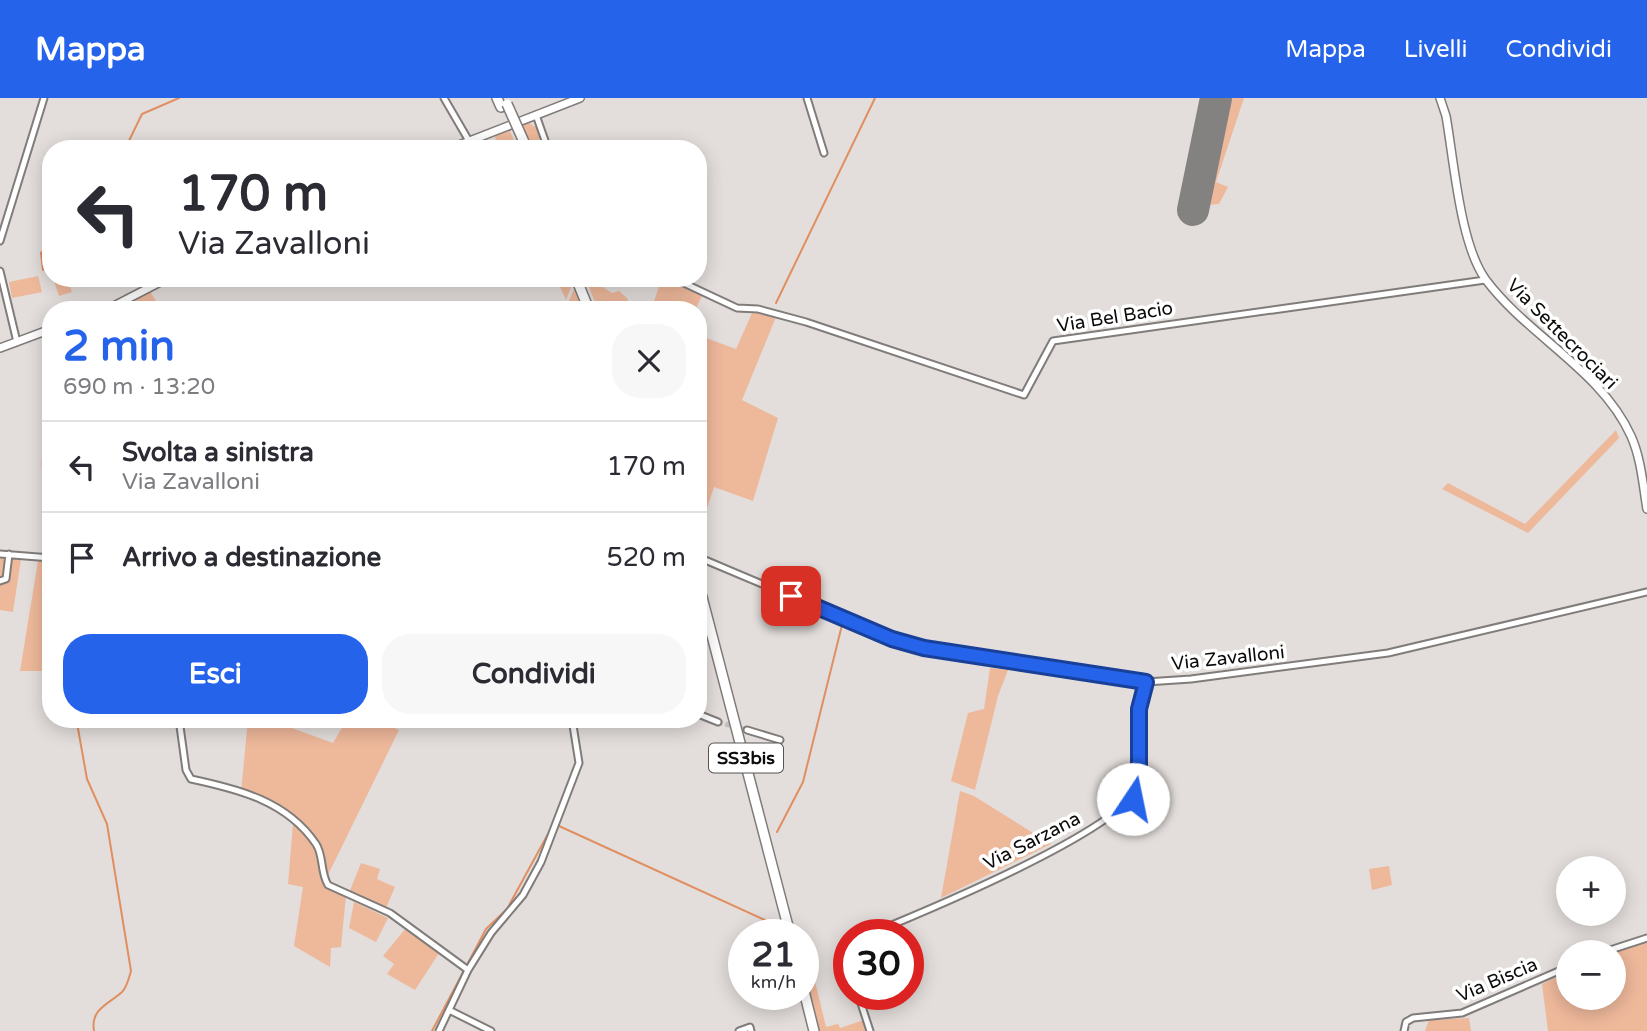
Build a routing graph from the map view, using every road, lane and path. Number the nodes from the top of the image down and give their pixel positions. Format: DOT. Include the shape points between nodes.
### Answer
graph roads {
  1 [pos="44,98"];
  2 [pos="444,98"];
  3 [pos="580,98"];
  4 [pos="807,98"];
  5 [pos="1440,98"];
  6 [pos="502,102"];
  7 [pos="536,115"];
  8 [pos="468,140"];
  9 [pos="472,140"];
  10 [pos="520,140"];
  11 [pos="545,140"];
  12 [pos="824,153"];
  13 [pos="0,241"];
  14 [pos="0,271"];
  15 [pos="1485,280"];
  16 [pos="151,287"];
  17 [pos="692,287"];
  18 [pos="124,301"];
  19 [pos="42,332"];
  20 [pos="17,342"];
  21 [pos="0,348"];
  22 [pos="1647,509"];
  23 [pos="0,554"];
  24 [pos="9,554"];
  25 [pos="42,557"];
  26 [pos="707,561"];
  27 [pos="0,581"];
  28 [pos="1647,592"];
  29 [pos="707,616"];
  30 [pos="707,636"];
  31 [pos="1146,682"];
  32 [pos="707,718"];
  33 [pos="718,722"];
  34 [pos="180,728"];
  35 [pos="573,728"];
  36 [pos="747,730"];
  37 [pos="780,740"];
  38 [pos="780,919"];
  39 [pos="786,919"];
  40 [pos="906,919"];
  41 [pos="1647,938"];
  42 [pos="1626,945"];
  43 [pos="466,968"];
  44 [pos="1556,972"];
  45 [pos="449,1010"];
  46 [pos="803,1010"];
  47 [pos="809,1010"];
  48 [pos="863,1010"];
  49 [pos="439,1031"];
  50 [pos="491,1031"];
  51 [pos="739,1031"];
  52 [pos="751,1031"];
  53 [pos="808,1031"];
  54 [pos="814,1031"];
  55 [pos="870,1031"];
  56 [pos="1404,1031"];
  1 -- 13 [label="street"];
  2 -- 8 [label="street"];
  3 -- 7 [label="main road"];
  4 -- 12 [label="street"];
  5 -- 15 [label="main road, Via Settecrociari" via="1471,254"];
  6 -- 10 [label="highway, bridge"];
  7 -- 9 [label="main road"];
  7 -- 11 [label="street"];
  14 -- 20 [label="street"];
  15 -- 17 [label="street, Via Bel Bacio" via="1052,341 1024,395 786,316 737,308"];
  15 -- 22 [label="main road, Via Settecrociari" via="1618,413 1631,437"];
  16 -- 18 [label="main road"];
  19 -- 20 [label="main road"];
  20 -- 21 [label="main road"];
  23 -- 24 [label="street"];
  24 -- 25 [label="street"];
  24 -- 27 [label="street" via="6,579"];
  26 -- 31 [label="street, Via Zavalloni" via="892,639 924,648"];
  28 -- 31 [label="street, Via Zavalloni" via="1354,659"];
  29 -- 39 [label="highway, SS3bis"];
  30 -- 38 [label="highway, SS3bis"];
  31 -- 40 [label="street, Via Sarzana" via="1139,709 1139,788 1133,799 1081,835"];
  32 -- 33 [label="street"];
  34 -- 43 [label="street" via="191,779 243,791 280,809 317,845 328,885 390,913"];
  35 -- 43 [label="street" via="579,764 557,825 523,895"];
  36 -- 37 [label="street"];
  41 -- 42 [label="street"];
  43 -- 45 [label="street"];
  44 -- 56 [label="street, Via Biscia" via="1462,1013 1413,1018"];
  45 -- 49 [label="street"];
  45 -- 50 [label="street"];
  46 -- 53 [label="highway"];
  47 -- 54 [label="highway"];
  48 -- 55 [label="street"];
  51 -- 52 [label="street" via="750,1027"];
}
